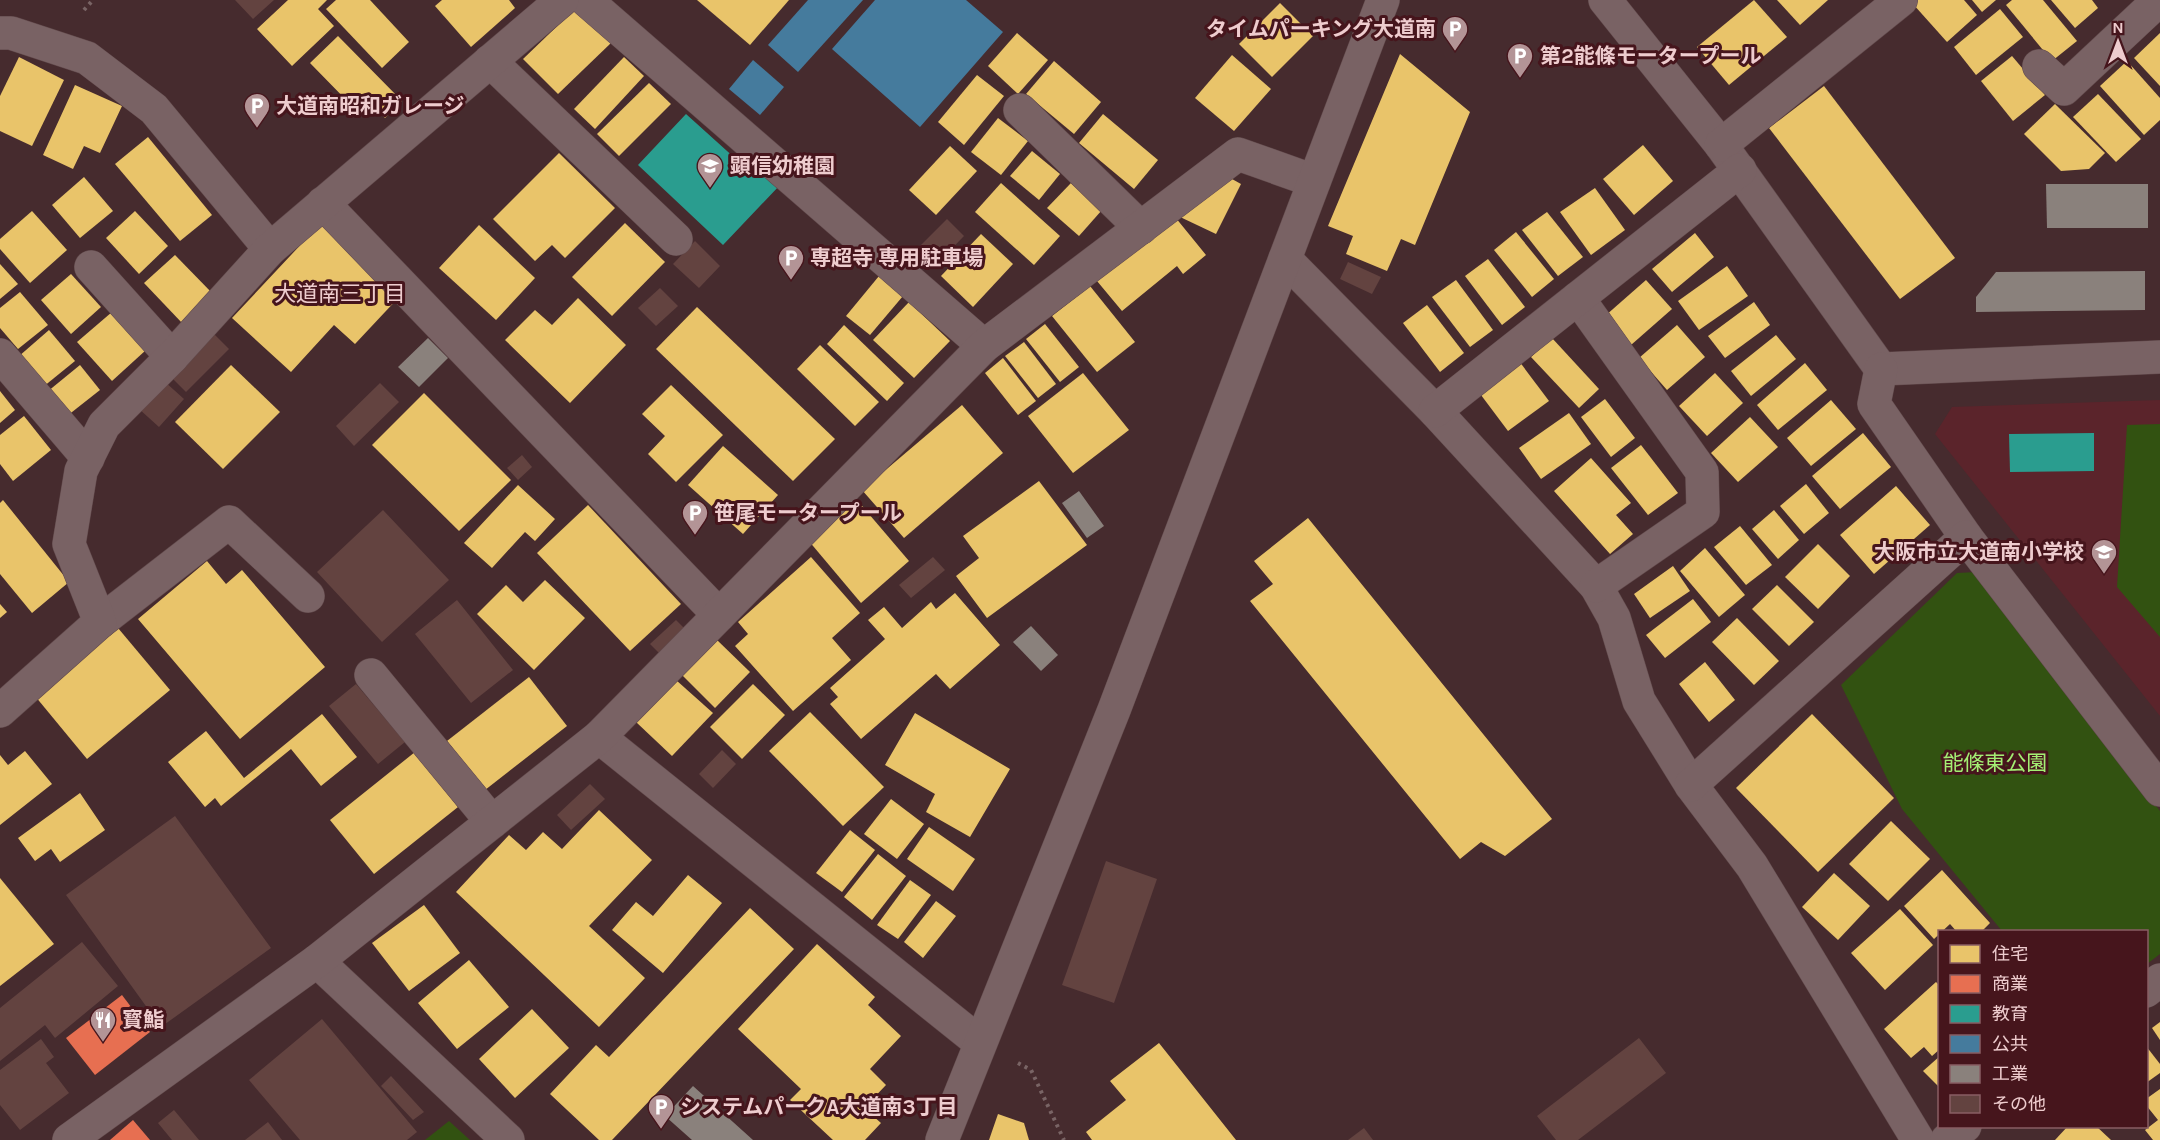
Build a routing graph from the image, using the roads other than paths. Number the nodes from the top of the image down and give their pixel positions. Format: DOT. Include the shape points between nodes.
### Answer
graph roads {
  1 [pos="562,0"];
  2 [pos="586,0"];
  3 [pos="1383,0"];
  4 [pos="1605,0"];
  5 [pos="1901,0"];
  6 [pos="2159,0"];
  7 [pos="0,33"];
  8 [pos="490,62"];
  9 [pos="2038,66"];
  10 [pos="1020,110"];
  11 [pos="1721,145"];
  12 [pos="1740,170"];
  13 [pos="1314,181"];
  14 [pos="323,202"];
  15 [pos="1141,228"];
  16 [pos="676,239"];
  17 [pos="270,249"];
  18 [pos="1284,260"];
  19 [pos="91,267"];
  20 [pos="1578,298"];
  21 [pos="984,346"];
  22 [pos="0,355"];
  23 [pos="172,357"];
  24 [pos="2160,357"];
  25 [pos="1881,369"];
  26 [pos="1435,411"];
  27 [pos="88,458"];
  28 [pos="1966,537"];
  29 [pos="1596,586"];
  30 [pos="308,596"];
  31 [pos="719,615"];
  32 [pos="100,622"];
  33 [pos="371,675"];
  34 [pos="0,711"];
  35 [pos="598,737"];
  36 [pos="1691,785"];
  37 [pos="2160,790"];
  38 [pos="492,822"];
  39 [pos="317,961"];
  40 [pos="979,1042"];
  41 [pos="1962,1128"];
  42 [pos="69,1140"];
  43 [pos="508,1140"];
  44 [pos="942,1140"];
  45 [pos="1918,1140"];
  46 [pos="1947,1140"];
  1 -- 8 [label="street"];
  2 -- 21 [label="street"];
  3 -- 13 [label="street"];
  4 -- 11 [label="street"];
  5 -- 11 [label="street"];
  6 -- 9 [label="street" via="2064,89"];
  7 -- 17 [label="street" via="11,33 87,58 154,109"];
  8 -- 14 [label="street"];
  8 -- 16 [label="street"];
  10 -- 15 [label="street"];
  11 -- 12 [label="street"];
  12 -- 20 [label="street"];
  12 -- 25 [label="street"];
  13 -- 15 [label="street" via="1238,154"];
  13 -- 18 [label="street"];
  14 -- 17 [label="street"];
  14 -- 31 [label="street"];
  15 -- 21 [label="street"];
  17 -- 23 [label="street"];
  18 -- 26 [label="street"];
  18 -- 40 [label="street" via="1114,710"];
  19 -- 23 [label="street"];
  20 -- 26 [label="street"];
  20 -- 29 [label="street" via="1702,472 1703,512"];
  21 -- 31 [label="street"];
  22 -- 27 [label="street"];
  23 -- 27 [label="street" via="104,425"];
  24 -- 25 [label="street"];
  25 -- 28 [label="street" via="1874,404"];
  26 -- 29 [label="street"];
  27 -- 32 [label="street" via="81,471 69,544"];
  28 -- 36 [label="street"];
  28 -- 37 [label="street"];
  29 -- 36 [label="street" via="1614,618 1639,701"];
  30 -- 32 [label="street" via="229,522"];
  31 -- 35 [label="street"];
  32 -- 34 [label="street"];
  33 -- 38 [label="street"];
  35 -- 38 [label="street"];
  35 -- 40 [label="street"];
  36 -- 45 [label="street" via="1752,866"];
  38 -- 39 [label="street"];
  39 -- 42 [label="street"];
  39 -- 43 [label="street"];
  40 -- 44 [label="street"];
  41 -- 46 [label="street"];
}
